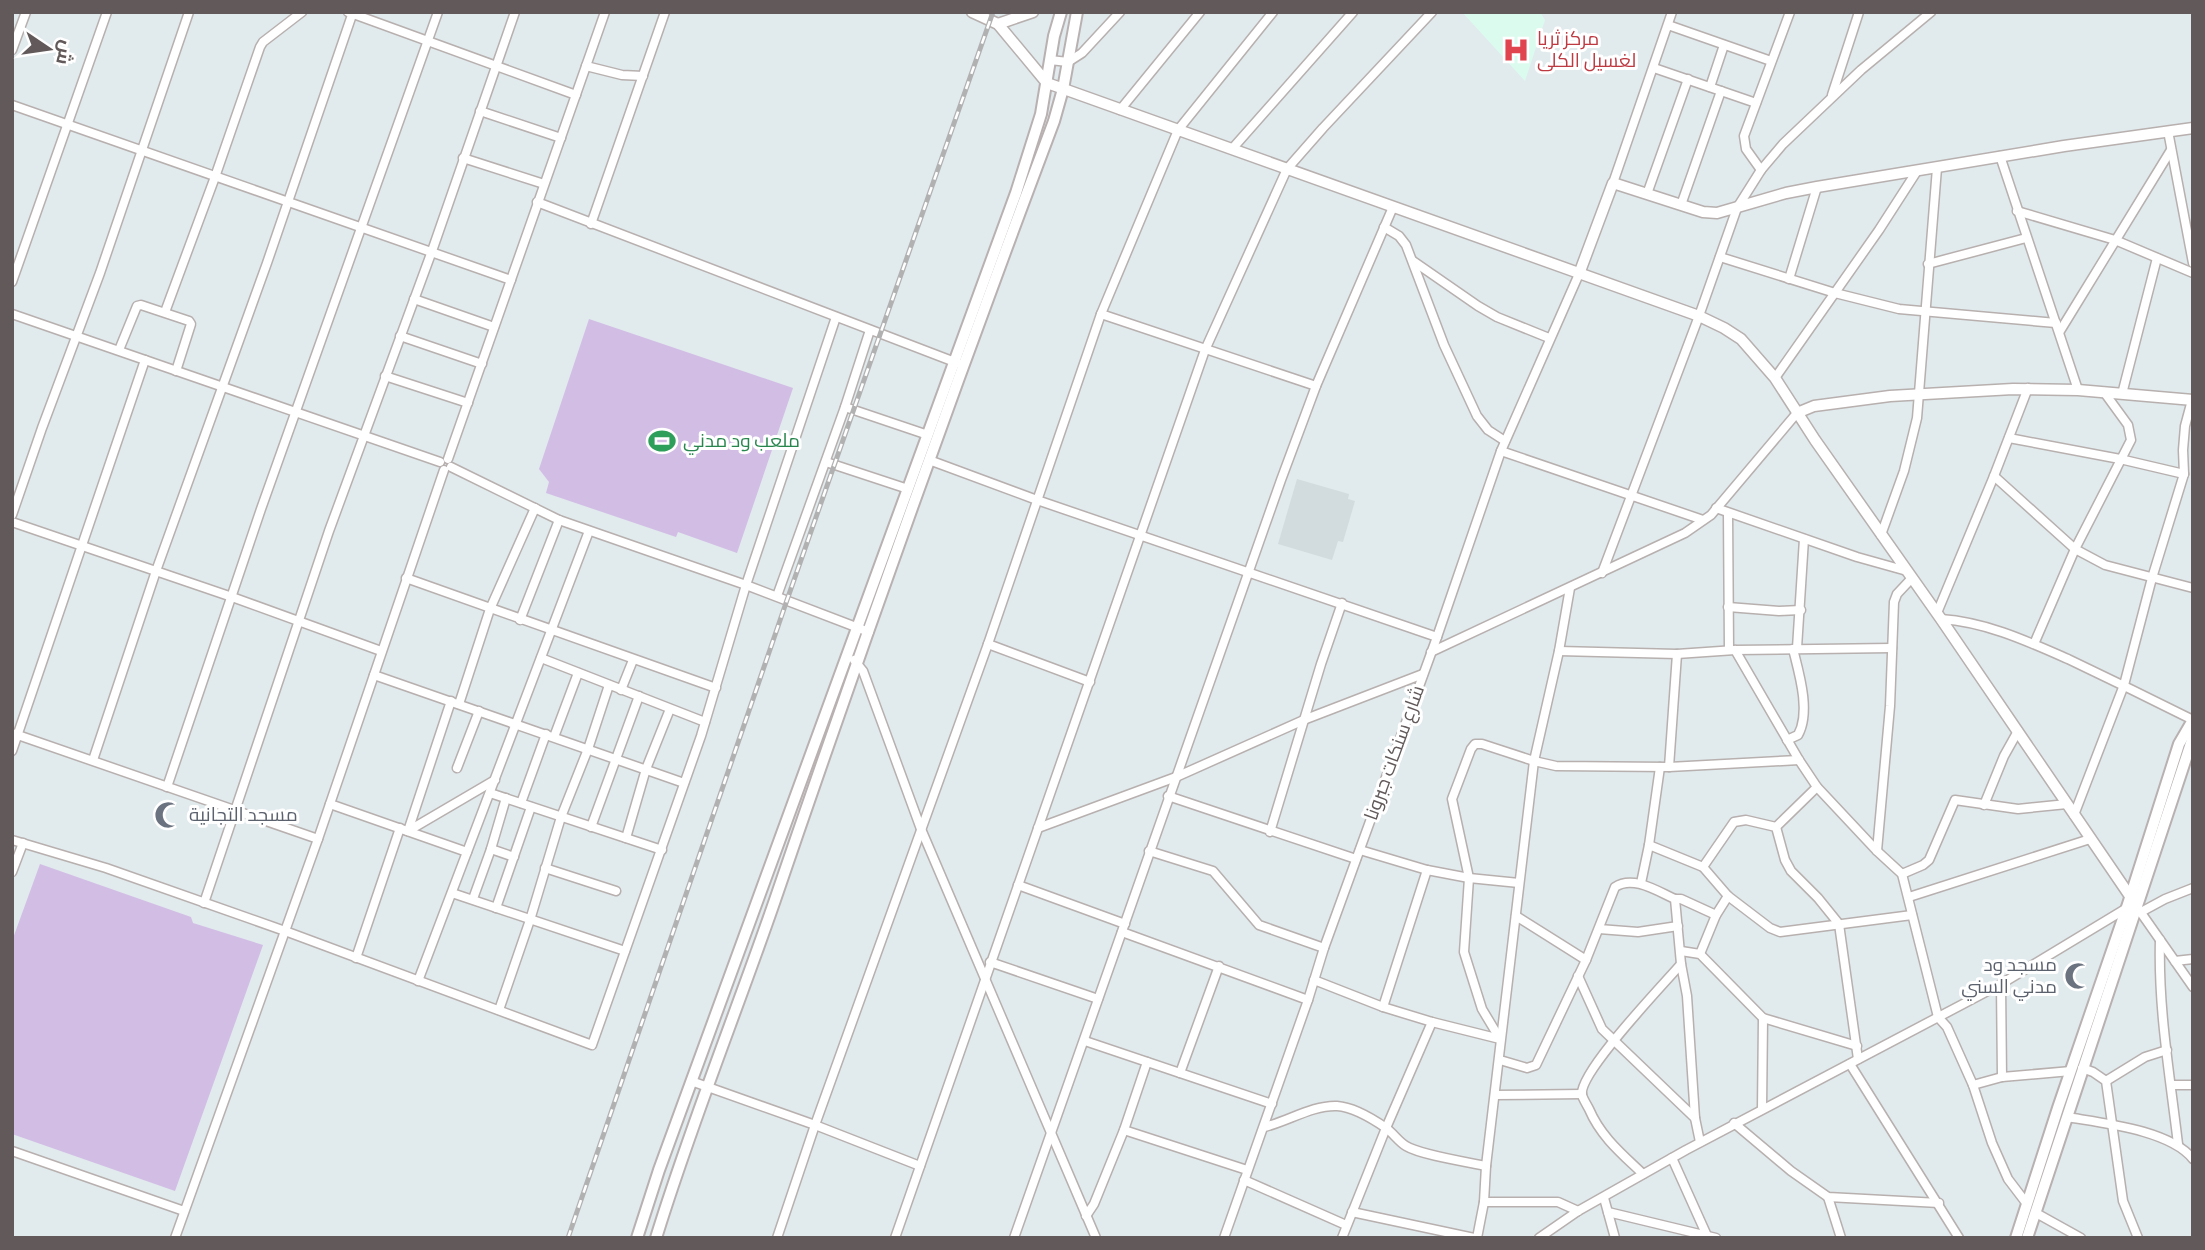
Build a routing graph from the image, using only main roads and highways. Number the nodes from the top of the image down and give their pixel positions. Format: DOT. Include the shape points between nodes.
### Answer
graph roads {
  1 [pos="1061,12"];
  2 [pos="1077,12"];
  3 [pos="960,363"];
  4 [pos="2193,720"];
  5 [pos="2193,737"];
  6 [pos="2134,906"];
  7 [pos="2077,1069"];
  8 [pos="638,1238"];
  9 [pos="656,1238"];
  10 [pos="2016,1238"];
  11 [pos="2027,1238"];
  1 -- 3 [label="main road" via="1041,114"];
  2 -- 3 [label="main road" via="1054,121"];
  3 -- 8 [label="main road" via="845,655"];
  3 -- 9 [label="main road"];
  4 -- 6 [label="main road" via="2179,744"];
  5 -- 6 [label="main road"];
  6 -- 7 [label="main road"];
  7 -- 10 [label="main road"];
  7 -- 11 [label="main road" via="2067,1116"];
}
